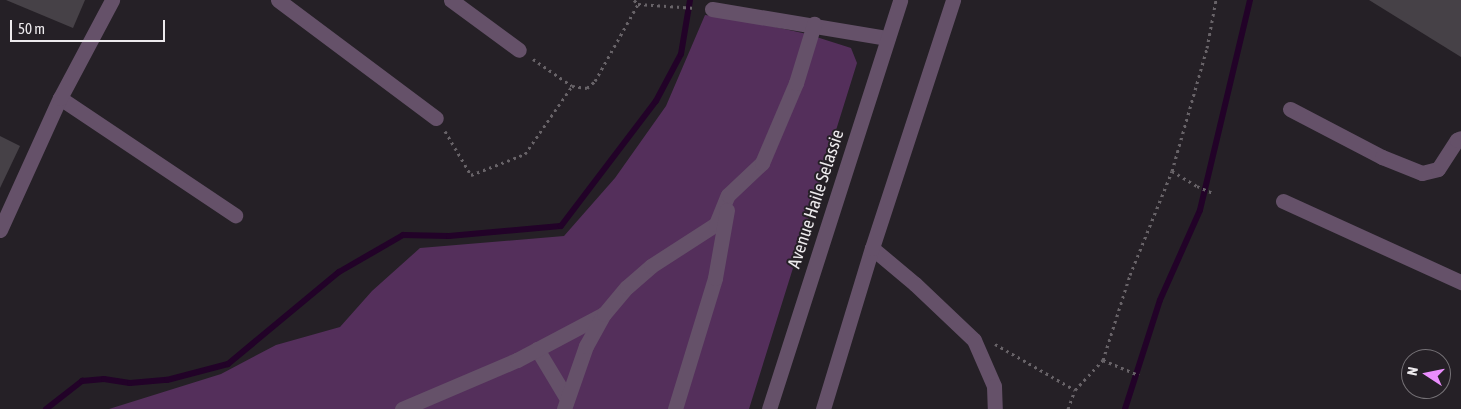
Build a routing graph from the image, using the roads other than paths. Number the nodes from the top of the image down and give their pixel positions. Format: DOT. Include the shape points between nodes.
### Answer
graph roads {
  1 [pos="112,0"];
  2 [pos="278,0"];
  3 [pos="451,0"];
  4 [pos="900,0"];
  5 [pos="953,0"];
  6 [pos="712,9"];
  7 [pos="814,24"];
  8 [pos="888,38"];
  9 [pos="519,50"];
  10 [pos="60,98"];
  11 [pos="1290,109"];
  12 [pos="436,118"];
  13 [pos="1461,138"];
  14 [pos="728,195"];
  15 [pos="1283,201"];
  16 [pos="235,215"];
  17 [pos="0,230"];
  18 [pos="872,248"];
  19 [pos="1461,282"];
  20 [pos="604,314"];
  21 [pos="537,349"];
  22 [pos="565,404"];
  23 [pos="402,409"];
  24 [pos="675,409"];
  25 [pos="769,409"];
  26 [pos="822,409"];
  27 [pos="994,409"];
  1 -- 10 [label="street"];
  2 -- 12 [label="street"];
  3 -- 9 [label="street"];
  4 -- 8 [label="street, Avenue Haile Selassie"];
  5 -- 18 [label="street"];
  6 -- 7 [label="street"];
  7 -- 8 [label="street"];
  7 -- 14 [label="street" via="796,83 762,164"];
  8 -- 25 [label="street, Avenue Haile Selassie"];
  10 -- 16 [label="street"];
  10 -- 17 [label="street"];
  11 -- 13 [label="street" via="1382,158 1422,173 1438,169 1456,140"];
  14 -- 20 [label="street" via="716,224 651,266"];
  14 -- 24 [label="street" via="716,278"];
  15 -- 19 [label="street"];
  18 -- 26 [label="street"];
  18 -- 27 [label="street" via="974,340 994,386"];
  20 -- 21 [label="street"];
  20 -- 22 [label="street" via="586,346"];
  21 -- 22 [label="street"];
  21 -- 23 [label="street"];
}
